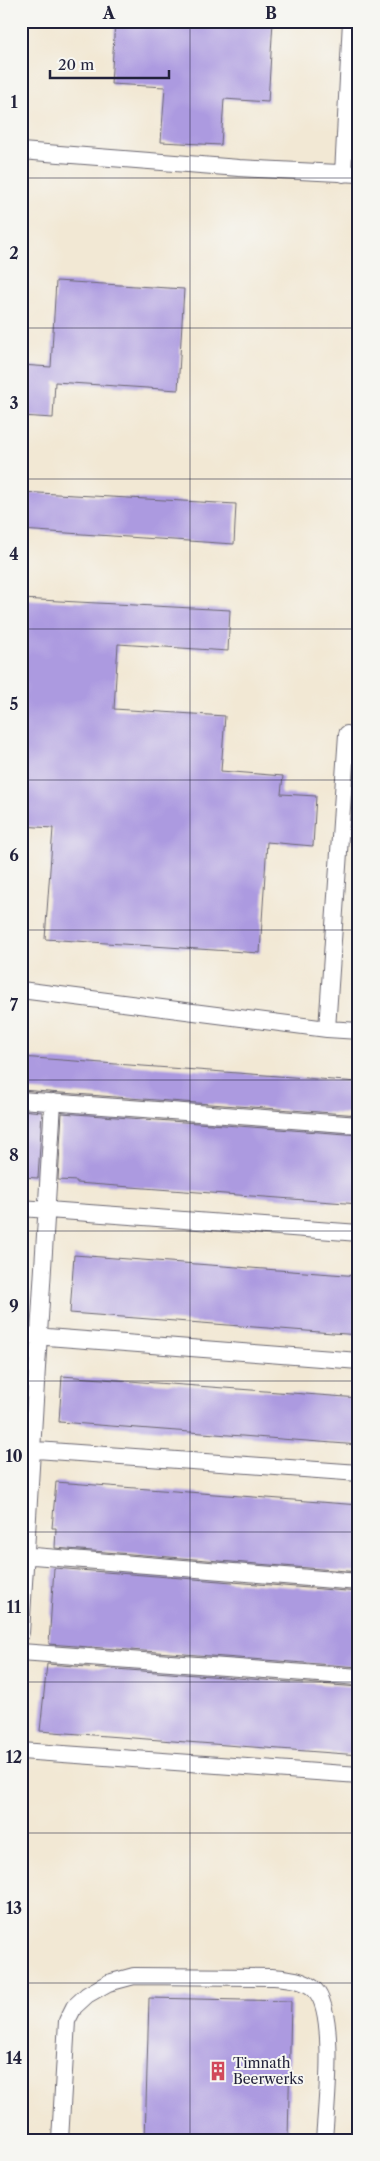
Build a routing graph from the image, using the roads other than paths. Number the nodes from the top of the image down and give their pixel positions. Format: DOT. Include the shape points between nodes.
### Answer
graph roads {
  1 [pos="351,21"];
  2 [pos="21,151"];
  3 [pos="351,174"];
  4 [pos="347,734"];
  5 [pos="21,990"];
  6 [pos="327,1029"];
  7 [pos="359,1031"];
  8 [pos="21,1100"];
  9 [pos="53,1102"];
  10 [pos="359,1125"];
  11 [pos="21,1208"];
  12 [pos="47,1210"];
  13 [pos="359,1233"];
  14 [pos="21,1335"];
  15 [pos="39,1337"];
  16 [pos="359,1361"];
  17 [pos="27,1449"];
  18 [pos="359,1473"];
  19 [pos="24,1556"];
  20 [pos="359,1582"];
  21 [pos="21,1633"];
  22 [pos="21,1652"];
  23 [pos="359,1677"];
  24 [pos="21,1752"];
  25 [pos="359,1776"];
  26 [pos="60,2140"];
  27 [pos="324,2140"];
  1 -- 3 [label="lane"];
  2 -- 3 [label="lane"];
  4 -- 6 [label="lane"];
  5 -- 6 [label="lane"];
  6 -- 7 [label="lane"];
  8 -- 9 [label="lane"];
  9 -- 10 [label="lane"];
  9 -- 12 [label="lane"];
  11 -- 12 [label="lane"];
  12 -- 13 [label="lane"];
  12 -- 15 [label="lane"];
  14 -- 15 [label="lane"];
  15 -- 16 [label="lane"];
  15 -- 17 [label="lane"];
  17 -- 18 [label="lane"];
  17 -- 19 [label="lane"];
  19 -- 20 [label="lane"];
  19 -- 21 [label="lane"];
  22 -- 23 [label="lane"];
  24 -- 25 [label="lane"];
  26 -- 27 [label="lane" via="67,2021 87,1995 108,1983 144,1976 272,1977 294,1979 315,1990 326,2013 329,2042"];
}
